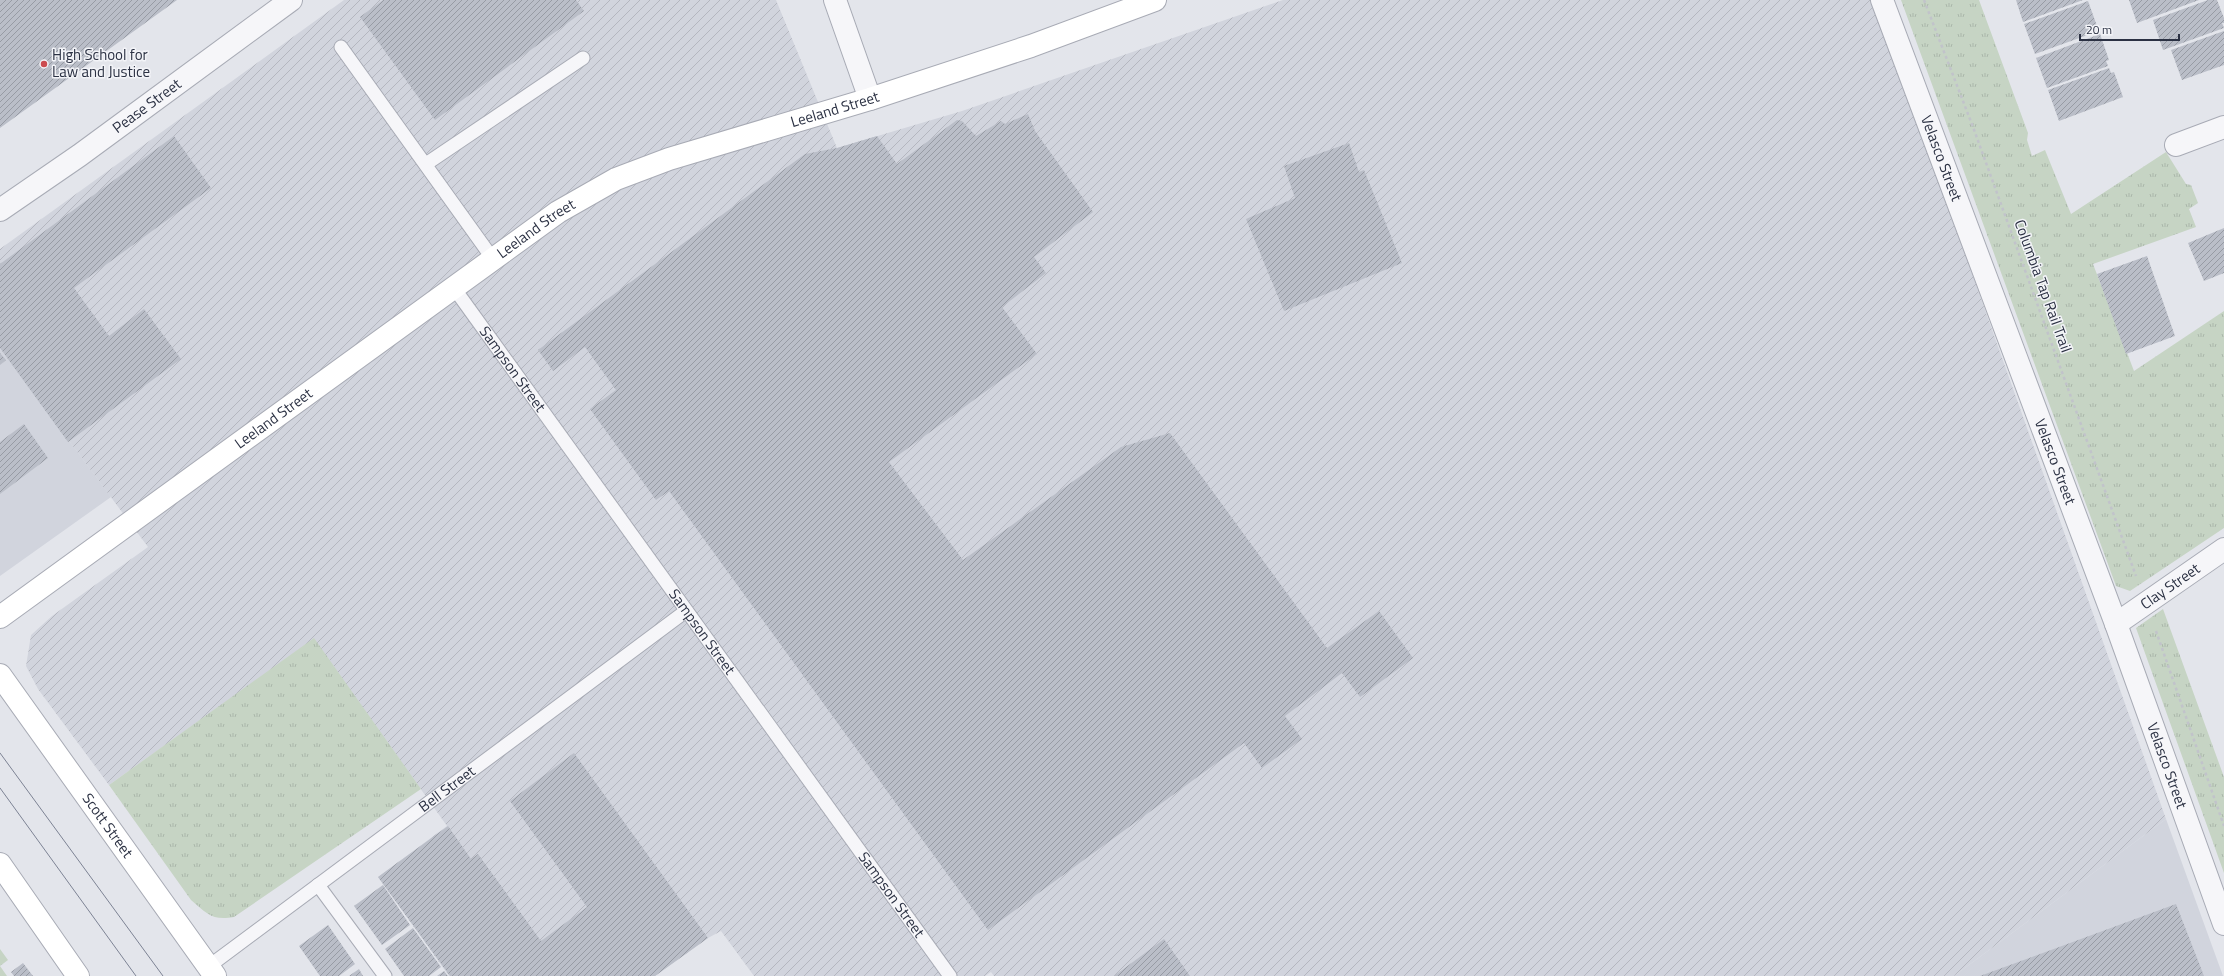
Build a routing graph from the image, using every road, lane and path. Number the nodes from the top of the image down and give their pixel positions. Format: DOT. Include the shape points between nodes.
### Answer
graph roads {
  1 [pos="291,0"];
  2 [pos="835,0"];
  3 [pos="1155,0"];
  4 [pos="1882,0"];
  5 [pos="1924,0"];
  6 [pos="341,47"];
  7 [pos="583,58"];
  8 [pos="870,98"];
  9 [pos="2224,127"];
  10 [pos="2176,145"];
  11 [pos="426,164"];
  12 [pos="0,210"];
  13 [pos="493,259"];
  14 [pos="454,288"];
  15 [pos="2224,549"];
  16 [pos="2138,582"];
  17 [pos="686,611"];
  18 [pos="0,617"];
  19 [pos="2116,624"];
  20 [pos="2156,629"];
  21 [pos="0,675"];
  22 [pos="2224,826"];
  23 [pos="0,864"];
  24 [pos="318,885"];
  25 [pos="2224,924"];
  26 [pos="212,971"];
  27 [pos="78,976"];
  28 [pos="385,976"];
  29 [pos="950,976"];
  1 -- 12 [label="street, Pease Street" via="80,155"];
  2 -- 8 [label="street"];
  3 -- 8 [label="main road, Leeland Street" via="1031,46"];
  4 -- 19 [label="street, Velasco Street"];
  5 -- 16 [label="path, Columbia Tap Rail Trail"];
  6 -- 11 [label="lane"];
  7 -- 11 [label="lane"];
  8 -- 13 [label="main road, Leeland Street" via="669,159 616,179 558,212"];
  9 -- 10 [label="street"];
  11 -- 13 [label="lane"];
  13 -- 14 [label="main road, Leeland Street"];
  14 -- 17 [label="lane, Sampson Street"];
  14 -- 18 [label="main road, Leeland Street"];
  15 -- 19 [label="street, Clay Street"];
  17 -- 24 [label="lane, Bell Street"];
  17 -- 29 [label="lane, Sampson Street"];
  19 -- 25 [label="street, Velasco Street"];
  20 -- 22 [label="path"];
  21 -- 26 [label="main road, Scott Street"];
  23 -- 27 [label="main road"];
  24 -- 26 [label="lane, Bell Street"];
  24 -- 28 [label="lane"];
}
